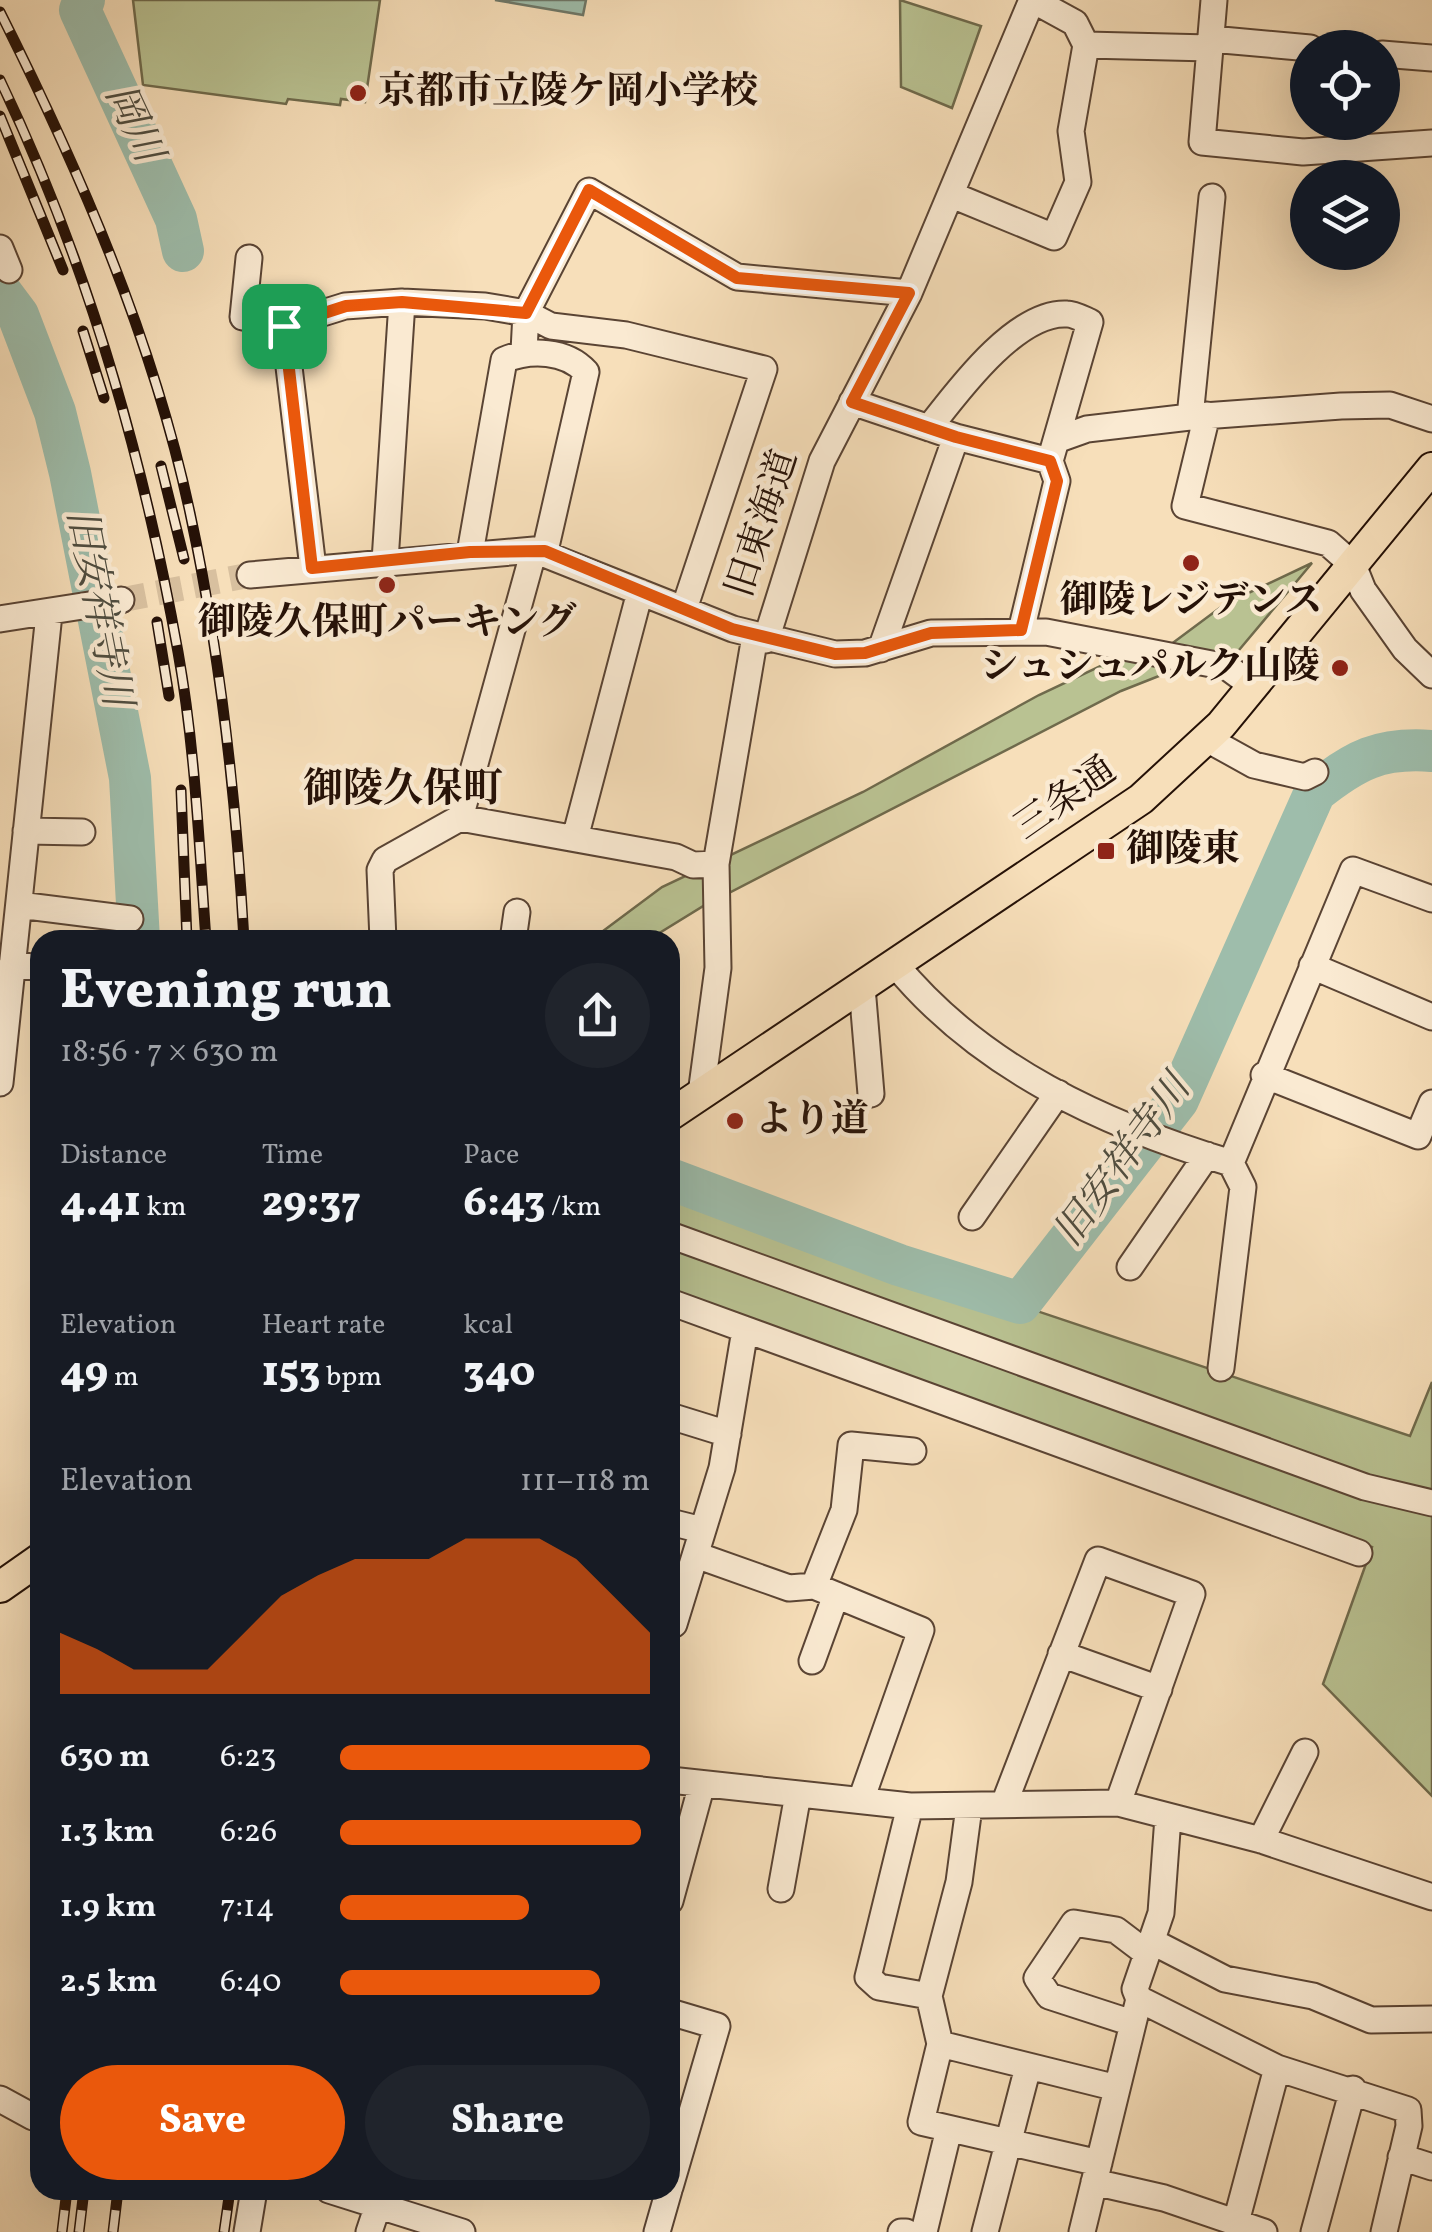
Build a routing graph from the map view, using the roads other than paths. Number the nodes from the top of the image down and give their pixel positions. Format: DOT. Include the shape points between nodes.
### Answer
graph roads {
  1 [pos="1032,0"];
  2 [pos="1214,0"];
  3 [pos="1210,43"];
  4 [pos="1086,45"];
  5 [pos="1290,47"];
  6 [pos="1400,55"];
  7 [pos="1432,58"];
  8 [pos="1400,138"];
  9 [pos="1348,140"];
  10 [pos="1432,143"];
  11 [pos="952,195"];
  12 [pos="1212,197"];
  13 [pos="249,258"];
  14 [pos="909,293"];
  15 [pos="402,302"];
  16 [pos="526,313"];
  17 [pos="284,326"];
  18 [pos="524,351"];
  19 [pos="852,402"];
  20 [pos="1198,416"];
  21 [pos="1432,419"];
  22 [pos="930,428"];
  23 [pos="956,437"];
  24 [pos="1054,450"];
  25 [pos="1432,468"];
  26 [pos="540,550"];
  27 [pos="470,552"];
  28 [pos="385,562"];
  29 [pos="1353,564"];
  30 [pos="312,568"];
  31 [pos="250,575"];
  32 [pos="640,592"];
  33 [pos="106,604"];
  34 [pos="684,609"];
  35 [pos="48,614"];
  36 [pos="0,619"];
  37 [pos="1021,630"];
  38 [pos="760,638"];
  39 [pos="881,649"];
  40 [pos="1432,675"];
  41 [pos="1253,686"];
  42 [pos="1207,739"];
  43 [pos="1315,772"];
  44 [pos="460,818"];
  45 [pos="26,832"];
  46 [pos="82,832"];
  47 [pos="575,838"];
  48 [pos="716,864"];
  49 [pos="13,890"];
  50 [pos="1432,899"];
  51 [pos="517,912"];
  52 [pos="130,919"];
  53 [pos="383,930"];
  54 [pos="514,930"];
  55 [pos="12,964"];
  56 [pos="895,964"];
  57 [pos="1312,966"];
  58 [pos="30,967"];
  59 [pos="862,987"];
  60 [pos="1432,1016"];
  61 [pos="1264,1075"];
  62 [pos="0,1083"];
  63 [pos="1058,1093"];
  64 [pos="701,1094"];
  65 [pos="871,1094"];
  66 [pos="1432,1103"];
  67 [pos="680,1108"];
  68 [pos="1219,1159"];
  69 [pos="972,1217"];
  70 [pos="680,1239"];
  71 [pos="1130,1267"];
  72 [pos="680,1306"];
  73 [pos="745,1330"];
  74 [pos="1222,1368"];
  75 [pos="680,1419"];
  76 [pos="728,1434"];
  77 [pos="914,1451"];
  78 [pos="1432,1503"];
  79 [pos="680,1529"];
  80 [pos="699,1543"];
  81 [pos="1358,1554"];
  82 [pos="30,1566"];
  83 [pos="0,1587"];
  84 [pos="825,1591"];
  85 [pos="680,1605"];
  86 [pos="1061,1654"];
  87 [pos="812,1661"];
  88 [pos="1158,1690"];
  89 [pos="1305,1752"];
  90 [pos="680,1781"];
  91 [pos="702,1784"];
  92 [pos="798,1794"];
  93 [pos="861,1800"];
  94 [pos="1118,1803"];
  95 [pos="1004,1804"];
  96 [pos="910,1806"];
  97 [pos="969,1807"];
  98 [pos="1168,1816"];
  99 [pos="1261,1840"];
  100 [pos="680,1864"];
  101 [pos="782,1889"];
  102 [pos="1432,1896"];
  103 [pos="1148,1947"];
  104 [pos="929,1996"];
  105 [pos="1136,2011"];
  106 [pos="680,2015"];
  107 [pos="1432,2019"];
  108 [pos="940,2044"];
  109 [pos="1028,2067"];
  110 [pos="1277,2068"];
  111 [pos="1117,2088"];
  112 [pos="1353,2089"];
  113 [pos="0,2100"];
  114 [pos="30,2115"];
  115 [pos="949,2129"];
  116 [pos="1008,2144"];
  117 [pos="680,2154"];
  118 [pos="1401,2157"];
  119 [pos="1432,2167"];
  120 [pos="1096,2172"];
  121 [pos="253,2200"];
  122 [pos="373,2200"];
  123 [pos="375,2200"];
  124 [pos="666,2200"];
  125 [pos="1236,2222"];
  126 [pos="429,2227"];
  127 [pos="248,2232"];
  128 [pos="369,2232"];
  129 [pos="462,2232"];
  130 [pos="656,2232"];
  131 [pos="924,2232"];
  132 [pos="985,2232"];
  133 [pos="1082,2232"];
  134 [pos="1264,2232"];
  135 [pos="1314,2232"];
  136 [pos="1384,2232"];
  1 -- 4 [label="street" via="1075,24"];
  1 -- 11 [label="street, 旧東海道"];
  2 -- 3 [label="street"];
  3 -- 4 [label="street"];
  3 -- 5 [label="street"];
  3 -- 9 [label="street" via="1202,142 1302,152"];
  4 -- 11 [label="street" via="1071,131 1078,182 1054,237"];
  6 -- 7 [label="street"];
  8 -- 10 [label="street"];
  11 -- 14 [label="street, 旧東海道"];
  12 -- 20 [label="street"];
  13 -- 17 [label="street" via="244,317"];
  14 -- 16 [label="street" via="737,278 589,190"];
  14 -- 19 [label="street, 旧東海道"];
  15 -- 16 [label="street"];
  15 -- 17 [label="street" via="346,306"];
  15 -- 28 [label="street"];
  16 -- 18 [label="street"];
  16 -- 34 [label="street" via="551,326 626,335 764,369"];
  17 -- 30 [label="street"];
  18 -- 26 [label="street" via="575,360 586,372"];
  18 -- 27 [label="street" via="504,360"];
  19 -- 22 [label="street"];
  19 -- 38 [label="street, 旧東海道" via="806,503"];
  20 -- 21 [label="street" via="1390,405"];
  20 -- 24 [label="street" via="1087,429"];
  20 -- 29 [label="street" via="1185,506 1328,543"];
  22 -- 23 [label="street"];
  22 -- 24 [label="street" via="976,366 1021,330 1066,313 1090,322"];
  23 -- 24 [label="street"];
  23 -- 39 [label="street"];
  24 -- 37 [label="street" via="1057,481"];
  25 -- 29 [label="main road, 三条通"];
  26 -- 27 [label="street"];
  26 -- 32 [label="street"];
  26 -- 44 [label="street"];
  27 -- 28 [label="street"];
  28 -- 30 [label="street"];
  29 -- 40 [label="street" via="1363,590"];
  29 -- 41 [label="main road, 三条通"];
  30 -- 31 [label="street"];
  32 -- 34 [label="street"];
  32 -- 47 [label="street"];
  33 -- 35 [label="street"];
  34 -- 38 [label="street"];
  35 -- 36 [label="street"];
  35 -- 45 [label="street"];
  37 -- 39 [label="street" via="931,633"];
  37 -- 41 [label="street" via="1227,667"];
  38 -- 39 [label="street" via="835,654"];
  38 -- 48 [label="street, 旧東海道"];
  41 -- 42 [label="main road, 三条通"];
  42 -- 43 [label="street" via="1254,765 1306,777"];
  42 -- 56 [label="main road, 三条通" via="1141,798"];
  44 -- 47 [label="street"];
  44 -- 53 [label="street" via="386,860 380,870"];
  45 -- 46 [label="street"];
  45 -- 49 [label="street"];
  47 -- 48 [label="street" via="693,865"];
  48 -- 64 [label="street, 旧東海道" via="718,968"];
  49 -- 52 [label="street"];
  49 -- 55 [label="street"];
  50 -- 57 [label="street" via="1353,870"];
  51 -- 54 [label="street"];
  55 -- 58 [label="street"];
  55 -- 62 [label="street"];
  56 -- 59 [label="main road, 三条通"];
  56 -- 63 [label="street" via="920,994 1009,1066"];
  57 -- 60 [label="street"];
  57 -- 61 [label="street"];
  59 -- 64 [label="main road, 三条通"];
  59 -- 65 [label="street"];
  61 -- 66 [label="street" via="1418,1136"];
  61 -- 68 [label="street"];
  63 -- 68 [label="street" via="1153,1138"];
  63 -- 69 [label="street"];
  64 -- 67 [label="main road, 三条通"];
  68 -- 71 [label="street"];
  68 -- 74 [label="street" via="1243,1187"];
  70 -- 78 [label="street" via="1365,1487"];
  72 -- 73 [label="street"];
  73 -- 76 [label="street"];
  73 -- 81 [label="street"];
  75 -- 76 [label="street"];
  76 -- 80 [label="street"];
  77 -- 84 [label="street" via="851,1445"];
  79 -- 80 [label="street"];
  80 -- 84 [label="street" via="789,1588"];
  80 -- 85 [label="street"];
  82 -- 83 [label="main road"];
  84 -- 87 [label="street"];
  84 -- 93 [label="street" via="921,1630"];
  86 -- 88 [label="street"];
  86 -- 88 [label="street" via="1098,1560 1117,1566 1192,1594"];
  86 -- 95 [label="street"];
  88 -- 94 [label="street"];
  89 -- 99 [label="street"];
  90 -- 91 [label="street"];
  91 -- 92 [label="street"];
  91 -- 100 [label="street"];
  92 -- 93 [label="street"];
  92 -- 101 [label="street"];
  93 -- 96 [label="street"];
  94 -- 95 [label="street"];
  94 -- 98 [label="street"];
  95 -- 97 [label="street"];
  96 -- 97 [label="street"];
  96 -- 104 [label="street" via="868,1977 879,1987"];
  97 -- 104 [label="street" via="959,1882"];
  98 -- 99 [label="street"];
  98 -- 103 [label="street" via="1161,1912"];
  99 -- 102 [label="street"];
  103 -- 105 [label="street" via="1135,1989"];
  103 -- 105 [label="street" via="1116,1930 1074,1923 1037,1978 1049,1996"];
  103 -- 107 [label="street" via="1226,1979 1313,1996 1371,2020"];
  104 -- 108 [label="street"];
  105 -- 110 [label="street"];
  105 -- 111 [label="street"];
  106 -- 117 [label="street" via="718,2026"];
  108 -- 109 [label="street"];
  108 -- 115 [label="street" via="921,2122"];
  109 -- 111 [label="street"];
  109 -- 116 [label="street"];
  110 -- 112 [label="street"];
  110 -- 125 [label="street"];
  111 -- 120 [label="street"];
  112 -- 118 [label="street" via="1408,2110"];
  112 -- 135 [label="street"];
  113 -- 114 [label="street"];
  115 -- 116 [label="street"];
  115 -- 131 [label="street"];
  116 -- 120 [label="street"];
  116 -- 132 [label="street"];
  118 -- 119 [label="street"];
  118 -- 136 [label="street"];
  120 -- 125 [label="street"];
  120 -- 133 [label="street"];
  121 -- 127 [label="street"];
  122 -- 128 [label="street"];
  123 -- 126 [label="street"];
  124 -- 130 [label="street"];
  125 -- 134 [label="street"];
  126 -- 129 [label="street"];
}
